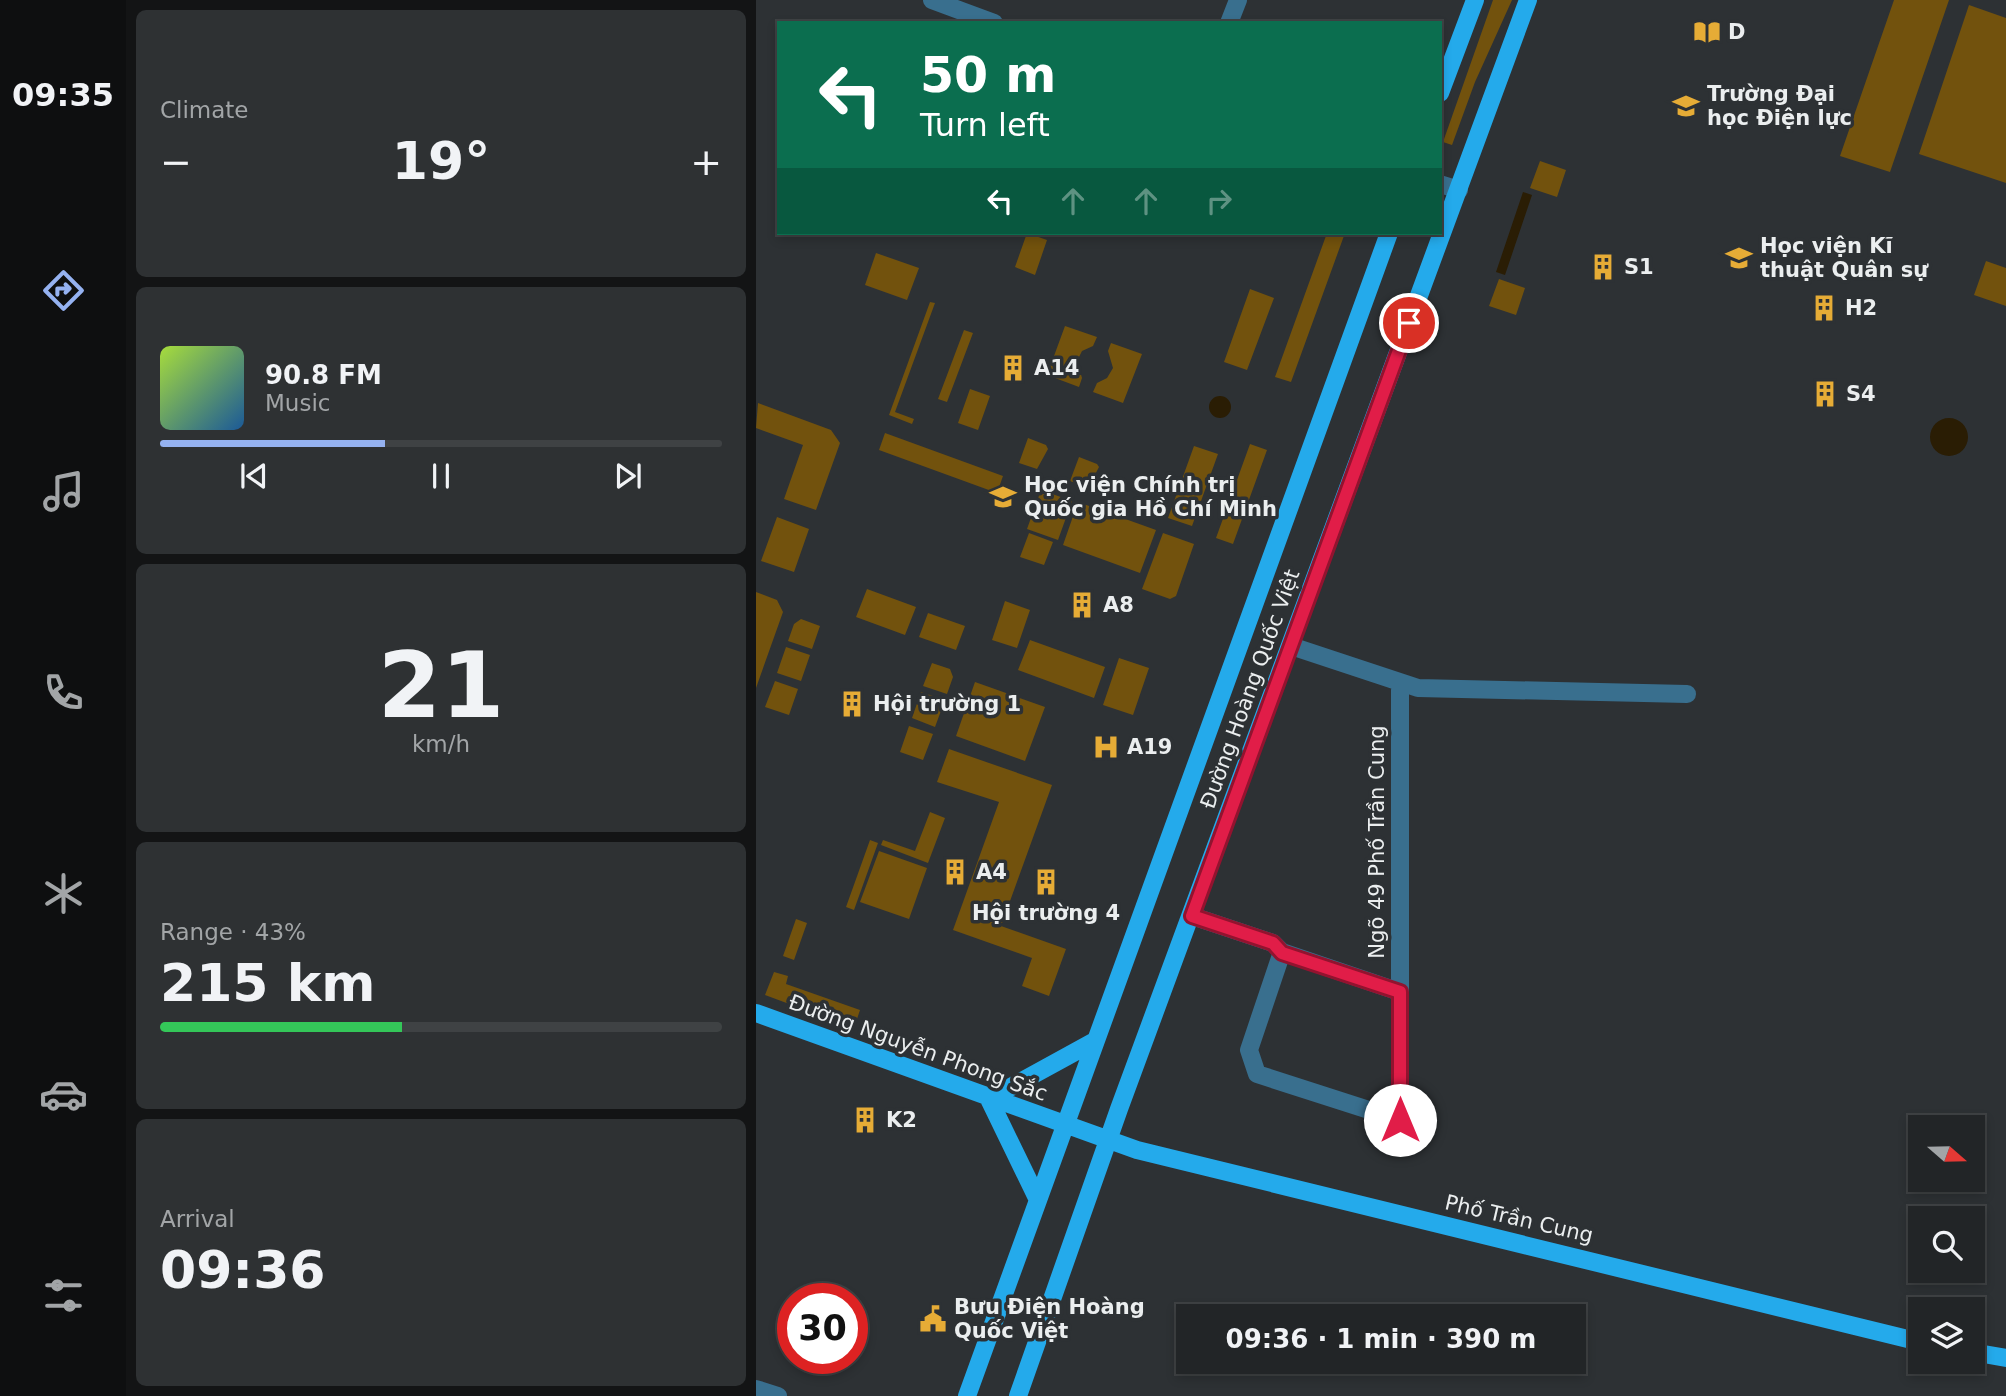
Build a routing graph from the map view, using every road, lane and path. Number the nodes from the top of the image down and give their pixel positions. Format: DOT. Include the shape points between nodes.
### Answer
graph roads {
  1 [pos="932,0"];
  2 [pos="1238,0"];
  3 [pos="1475,0"];
  4 [pos="1528,0"];
  5 [pos="989,21"];
  6 [pos="1231,21"];
  7 [pos="1442,88"];
  8 [pos="1442,185"];
  9 [pos="1459,190"];
  10 [pos="1389,235"];
  11 [pos="1291,646"];
  12 [pos="1400,690"];
  13 [pos="1687,694"];
  14 [pos="1192,916"];
  15 [pos="1282,953"];
  16 [pos="1400,992"];
  17 [pos="756,1013"];
  18 [pos="1095,1041"];
  19 [pos="989,1099"];
  20 [pos="1065,1125"];
  21 [pos="1108,1141"];
  22 [pos="1038,1200"];
  23 [pos="1908,1339"];
  24 [pos="1985,1354"];
  25 [pos="2006,1358"];
  26 [pos="756,1389"];
  27 [pos="778,1396"];
  28 [pos="967,1396"];
  29 [pos="1018,1396"];
  1 -- 5 [label="street"];
  2 -- 6 [label="street"];
  3 -- 7 [label="main road"];
  4 -- 9 [label="main road, Đường Hoàng Quốc Việt"];
  8 -- 9 [label="street"];
  9 -- 11 [label="main road, Đường Hoàng Quốc Việt"];
  10 -- 18 [label="main road, Đường Hoàng Quốc Việt"];
  11 -- 13 [label="street" via="1418,688"];
  11 -- 14 [label="main road, Đường Hoàng Quốc Việt"];
  12 -- 16 [label="street, Ngõ 49 Phố Trần Cung"];
  14 -- 15 [label="street" via="1273,943"];
  14 -- 21 [label="main road, Đường Hoàng Quốc Việt"];
  15 -- 16 [label="street"];
  15 -- 16 [label="street, Ngõ 49 Phố Trần Cung" via="1249,1050 1257,1074 1400,1120"];
  17 -- 19 [label="main road, Đường Nguyễn Phong Sắc"];
  18 -- 19 [label="main road"];
  18 -- 20 [label="main road, Đường Hoàng Quốc Việt"];
  19 -- 20 [label="main road, Đường Nguyễn Phong Sắc"];
  19 -- 22 [label="main road"];
  20 -- 21 [label="main road, Đường Nguyễn Phong Sắc"];
  20 -- 22 [label="main road, Đường Hoàng Quốc Việt"];
  21 -- 23 [label="main road, Phố Trần Cung"];
  21 -- 29 [label="main road, Đường Hoàng Quốc Việt"];
  22 -- 28 [label="main road, Đường Hoàng Quốc Việt"];
  24 -- 25 [label="main road"];
  26 -- 27 [label="street"];
}
